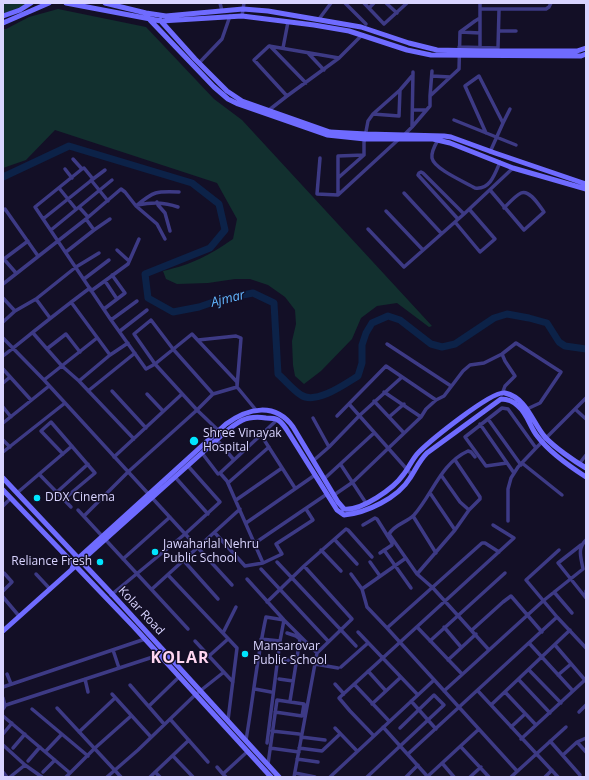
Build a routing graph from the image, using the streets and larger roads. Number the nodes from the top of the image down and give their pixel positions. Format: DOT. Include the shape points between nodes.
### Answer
graph roads {
  1 [pos="31,3"];
  2 [pos="49,3"];
  3 [pos="66,3"];
  4 [pos="105,3"];
  5 [pos="220,3"];
  6 [pos="244,3"];
  7 [pos="331,3"];
  8 [pos="345,3"];
  9 [pos="364,3"];
  10 [pos="374,3"];
  11 [pos="386,3"];
  12 [pos="407,3"];
  13 [pos="480,3"];
  14 [pos="551,3"];
  15 [pos="369,8"];
  16 [pos="243,9"];
  17 [pos="481,9"];
  18 [pos="499,10"];
  19 [pos="222,11"];
  20 [pos="146,13"];
  21 [pos="397,13"];
  22 [pos="157,15"];
  23 [pos="3,16"];
  24 [pos="230,16"];
  25 [pos="242,16"];
  26 [pos="480,18"];
  27 [pos="149,19"];
  28 [pos="319,19"];
  29 [pos="161,21"];
  30 [pos="288,22"];
  31 [pos="3,23"];
  32 [pos="366,24"];
  33 [pos="499,31"];
  34 [pos="516,31"];
  35 [pos="460,32"];
  36 [pos="480,33"];
  37 [pos="362,35"];
  38 [pos="269,46"];
  39 [pos="283,48"];
  40 [pos="480,48"];
  41 [pos="586,48"];
  42 [pos="459,51"];
  43 [pos="307,52"];
  44 [pos="586,54"];
  45 [pos="339,58"];
  46 [pos="199,63"];
  47 [pos="324,70"];
  48 [pos="450,77"];
  49 [pos="306,83"];
  50 [pos="400,90"];
  51 [pos="287,96"];
  52 [pos="430,96"];
  53 [pos="510,108"];
  54 [pos="269,110"];
  55 [pos="413,110"];
  56 [pos="426,110"];
  57 [pos="373,114"];
  58 [pos="454,120"];
  59 [pos="503,123"];
  60 [pos="412,127"];
  61 [pos="486,133"];
  62 [pos="404,134"];
  63 [pos="366,137"];
  64 [pos="497,138"];
  65 [pos="400,139"];
  66 [pos="438,140"];
  67 [pos="516,145"];
  68 [pos="483,149"];
  69 [pos="490,152"];
  70 [pos="364,155"];
  71 [pos="481,155"];
  72 [pos="320,158"];
  73 [pos="73,159"];
  74 [pos="500,162"];
  75 [pos="514,168"];
  76 [pos="64,169"];
  77 [pos="82,169"];
  78 [pos="105,170"];
  79 [pos="72,178"];
  80 [pos="338,178"];
  81 [pos="92,180"];
  82 [pos="112,180"];
  83 [pos="586,184"];
  84 [pos="59,188"];
  85 [pos="586,189"];
  86 [pos="100,190"];
  87 [pos="490,190"];
  88 [pos="178,192"];
  89 [pos="404,193"];
  90 [pos="338,195"];
  91 [pos="68,199"];
  92 [pos="108,201"];
  93 [pos="157,202"];
  94 [pos="136,206"];
  95 [pos="178,207"];
  96 [pos="78,208"];
  97 [pos="504,208"];
  98 [pos="469,209"];
  99 [pos="3,210"];
  100 [pos="386,212"];
  101 [pos="464,214"];
  102 [pos="87,218"];
  103 [pos="43,219"];
  104 [pos="110,219"];
  105 [pos="456,220"];
  106 [pos="368,229"];
  107 [pos="51,230"];
  108 [pos="94,230"];
  109 [pos="170,231"];
  110 [pos="441,233"];
  111 [pos="139,239"];
  112 [pos="165,239"];
  113 [pos="28,241"];
  114 [pos="58,241"];
  115 [pos="117,250"];
  116 [pos="423,250"];
  117 [pos="66,252"];
  118 [pos="99,253"];
  119 [pos="38,256"];
  120 [pos="3,258"];
  121 [pos="109,260"];
  122 [pos="129,261"];
  123 [pos="76,267"];
  124 [pos="16,273"];
  125 [pos="112,275"];
  126 [pos="84,280"];
  127 [pos="105,281"];
  128 [pos="3,284"];
  129 [pos="91,289"];
  130 [pos="3,298"];
  131 [pos="36,299"];
  132 [pos="117,299"];
  133 [pos="137,301"];
  134 [pos="71,302"];
  135 [pos="104,309"];
  136 [pos="148,310"];
  137 [pos="15,312"];
  138 [pos="50,318"];
  139 [pos="111,320"];
  140 [pos="3,322"];
  141 [pos="120,331"];
  142 [pos="33,332"];
  143 [pos="3,338"];
  144 [pos="97,338"];
  145 [pos="198,340"];
  146 [pos="128,343"];
  147 [pos="387,344"];
  148 [pos="12,348"];
  149 [pos="48,348"];
  150 [pos="173,349"];
  151 [pos="80,352"];
  152 [pos="135,353"];
  153 [pos="502,354"];
  154 [pos="110,355"];
  155 [pos="3,356"];
  156 [pos="155,364"];
  157 [pos="62,366"];
  158 [pos="3,369"];
  159 [pos="10,377"];
  160 [pos="402,377"];
  161 [pos="44,380"];
  162 [pos="79,381"];
  163 [pos="3,383"];
  164 [pos="49,386"];
  165 [pos="451,386"];
  166 [pos="237,387"];
  167 [pos="88,391"];
  168 [pos="112,391"];
  169 [pos="384,392"];
  170 [pos="502,392"];
  171 [pos="147,394"];
  172 [pos="182,394"];
  173 [pos="213,394"];
  174 [pos="586,398"];
  175 [pos="501,399"];
  176 [pos="31,400"];
  177 [pos="436,400"];
  178 [pos="374,401"];
  179 [pos="65,403"];
  180 [pos="349,404"];
  181 [pos="404,404"];
  182 [pos="3,407"];
  183 [pos="575,409"];
  184 [pos="197,410"];
  185 [pos="256,410"];
  186 [pos="163,411"];
  187 [pos="527,413"];
  188 [pos="360,415"];
  189 [pos="337,416"];
  190 [pos="11,417"];
  191 [pos="279,417"];
  192 [pos="389,417"];
  193 [pos="422,417"];
  194 [pos="312,418"];
  195 [pos="488,419"];
  196 [pos="586,419"];
  197 [pos="3,423"];
  198 [pos="480,424"];
  199 [pos="146,428"];
  200 [pos="220,433"];
  201 [pos="374,433"];
  202 [pos="404,433"];
  203 [pos="261,435"];
  204 [pos="546,438"];
  205 [pos="134,439"];
  206 [pos="3,440"];
  207 [pos="217,440"];
  208 [pos="542,442"];
  209 [pos="72,446"];
  210 [pos="10,447"];
  211 [pos="269,447"];
  212 [pos="329,447"];
  213 [pos="536,448"];
  214 [pos="387,449"];
  215 [pos="3,452"];
  216 [pos="63,454"];
  217 [pos="202,454"];
  218 [pos="586,455"];
  219 [pos="114,457"];
  220 [pos="475,457"];
  221 [pos="234,460"];
  222 [pos="455,460"];
  223 [pos="313,461"];
  224 [pos="507,463"];
  225 [pos="88,464"];
  226 [pos="521,464"];
  227 [pos="579,464"];
  228 [pos="341,465"];
  229 [pos="188,466"];
  230 [pos="282,468"];
  231 [pos="586,468"];
  232 [pos="406,470"];
  233 [pos="128,472"];
  234 [pos="220,473"];
  235 [pos="514,473"];
  236 [pos="40,474"];
  237 [pos="315,475"];
  238 [pos="412,475"];
  239 [pos="440,475"];
  240 [pos="175,477"];
  241 [pos="586,477"];
  242 [pos="3,478"];
  243 [pos="324,479"];
  244 [pos="353,482"];
  245 [pos="228,484"];
  246 [pos="295,488"];
  247 [pos="3,490"];
  248 [pos="57,492"];
  249 [pos="17,493"];
  250 [pos="430,493"];
  251 [pos="327,494"];
  252 [pos="334,495"];
  253 [pos="562,495"];
  254 [pos="151,496"];
  255 [pos="11,498"];
  256 [pos="64,499"];
  257 [pos="236,500"];
  258 [pos="366,503"];
  259 [pos="3,506"];
  260 [pos="71,507"];
  261 [pos="240,509"];
  262 [pos="306,509"];
  263 [pos="78,510"];
  264 [pos="469,510"];
  265 [pos="208,514"];
  266 [pos="84,516"];
  267 [pos="413,516"];
  268 [pos="170,517"];
  269 [pos="508,521"];
  270 [pos="246,523"];
  271 [pos="363,525"];
  272 [pos="492,525"];
  273 [pos="454,530"];
  274 [pos="214,533"];
  275 [pos="185,534"];
  276 [pos="104,538"];
  277 [pos="334,540"];
  278 [pos="586,540"];
  279 [pos="255,543"];
  280 [pos="581,545"];
  281 [pos="198,548"];
  282 [pos="321,550"];
  283 [pos="384,550"];
  284 [pos="559,550"];
  285 [pos="499,552"];
  286 [pos="436,553"];
  287 [pos="380,554"];
  288 [pos="372,557"];
  289 [pos="406,558"];
  290 [pos="123,559"];
  291 [pos="184,561"];
  292 [pos="77,562"];
  293 [pos="278,562"];
  294 [pos="370,562"];
  295 [pos="263,563"];
  296 [pos="357,564"];
  297 [pos="304,566"];
  298 [pos="395,566"];
  299 [pos="261,569"];
  300 [pos="584,569"];
  301 [pos="340,571"];
  302 [pos="4,573"];
  303 [pos="504,573"];
  304 [pos="36,574"];
  305 [pos="137,574"];
  306 [pos="168,574"];
  307 [pos="351,574"];
  308 [pos="417,574"];
  309 [pos="380,576"];
  310 [pos="292,577"];
  311 [pos="570,578"];
  312 [pos="247,579"];
  313 [pos="232,585"];
  314 [pos="411,588"];
  315 [pos="433,588"];
  316 [pos="50,589"];
  317 [pos="152,589"];
  318 [pos="279,589"];
  319 [pos="362,589"];
  320 [pos="3,591"];
  321 [pos="554,592"];
  322 [pos="112,594"];
  323 [pos="3,597"];
  324 [pos="107,598"];
  325 [pos="586,598"];
  326 [pos="218,599"];
  327 [pos="445,601"];
  328 [pos="543,601"];
  329 [pos="267,602"];
  330 [pos="236,607"];
  331 [pos="572,613"];
  332 [pos="458,615"];
  333 [pos="528,615"];
  334 [pos="20,616"];
  335 [pos="557,618"];
  336 [pos="284,620"];
  337 [pos="417,627"];
  338 [pos="444,627"];
  339 [pos="387,628"];
  340 [pos="188,629"];
  341 [pos="340,629"];
  342 [pos="472,630"];
  343 [pos="570,630"];
  344 [pos="3,631"];
  345 [pos="358,632"];
  346 [pos="542,632"];
  347 [pos="223,633"];
  348 [pos="287,633"];
  349 [pos="476,634"];
  350 [pos="145,639"];
  351 [pos="228,639"];
  352 [pos="261,639"];
  353 [pos="195,641"];
  354 [pos="280,641"];
  355 [pos="328,641"];
  356 [pos="430,641"];
  357 [pos="400,642"];
  358 [pos="368,643"];
  359 [pos="529,643"];
  360 [pos="555,645"];
  361 [pos="356,646"];
  362 [pos="461,647"];
  363 [pos="586,648"];
  364 [pos="112,650"];
  365 [pos="489,650"];
  366 [pos="317,653"];
  367 [pos="158,655"];
  368 [pos="209,656"];
  369 [pos="542,657"];
  370 [pos="383,658"];
  371 [pos="282,659"];
  372 [pos="448,660"];
  373 [pos="297,662"];
  374 [pos="315,664"];
  375 [pos="571,664"];
  376 [pos="119,668"];
  377 [pos="529,670"];
  378 [pos="368,671"];
  379 [pos="224,672"];
  380 [pos="7,674"];
  381 [pos="462,674"];
  382 [pos="558,675"];
  383 [pos="179,677"];
  384 [pos="401,677"];
  385 [pos="85,679"];
  386 [pos="279,679"];
  387 [pos="586,679"];
  388 [pos="434,680"];
  389 [pos="519,680"];
  390 [pos="233,682"];
  391 [pos="293,682"];
  392 [pos="11,684"];
  393 [pos="335,684"];
  394 [pos="354,684"];
  395 [pos="130,685"];
  396 [pos="3,687"];
  397 [pos="255,689"];
  398 [pos="201,691"];
  399 [pos="386,691"];
  400 [pos="444,691"];
  401 [pos="478,691"];
  402 [pos="573,691"];
  403 [pos="88,692"];
  404 [pos="271,692"];
  405 [pos="505,692"];
  406 [pos="112,694"];
  407 [pos="344,694"];
  408 [pos="195,695"];
  409 [pos="418,695"];
  410 [pos="3,698"];
  411 [pos="115,698"];
  412 [pos="290,701"];
  413 [pos="411,701"];
  414 [pos="561,703"];
  415 [pos="372,704"];
  416 [pos="491,705"];
  417 [pos="586,705"];
  418 [pos="149,706"];
  419 [pos="4,707"];
  420 [pos="57,708"];
  421 [pos="459,708"];
  422 [pos="32,709"];
  423 [pos="418,709"];
  424 [pos="275,712"];
  425 [pos="579,712"];
  426 [pos="550,713"];
  427 [pos="525,714"];
  428 [pos="3,716"];
  429 [pos="131,716"];
  430 [pos="170,719"];
  431 [pos="228,720"];
  432 [pos="428,720"];
  433 [pos="389,721"];
  434 [pos="12,723"];
  435 [pos="164,724"];
  436 [pos="536,725"];
  437 [pos="383,727"];
  438 [pos="511,727"];
  439 [pos="566,727"];
  440 [pos="335,728"];
  441 [pos="400,728"];
  442 [pos="436,729"];
  443 [pos="479,729"];
  444 [pos="272,731"];
  445 [pos="79,732"];
  446 [pos="3,734"];
  447 [pos="25,734"];
  448 [pos="62,734"];
  449 [pos="340,734"];
  450 [pos="300,736"];
  451 [pos="374,736"];
  452 [pos="151,737"];
  453 [pos="586,738"];
  454 [pos="521,739"];
  455 [pos="189,740"];
  456 [pos="246,740"];
  457 [pos="325,740"];
  458 [pos="550,741"];
  459 [pos="577,742"];
  460 [pos="267,743"];
  461 [pos="401,745"];
  462 [pos="4,747"];
  463 [pos="40,747"];
  464 [pos="461,747"];
  465 [pos="13,748"];
  466 [pos="94,748"];
  467 [pos="270,748"];
  468 [pos="299,750"];
  469 [pos="248,751"];
  470 [pos="46,752"];
  471 [pos="357,752"];
  472 [pos="586,752"];
  473 [pos="408,754"];
  474 [pos="536,755"];
  475 [pos="563,755"];
  476 [pos="88,756"];
  477 [pos="173,756"];
  478 [pos="297,759"];
  479 [pos="54,760"];
  480 [pos="28,761"];
  481 [pos="208,762"];
  482 [pos="318,762"];
  483 [pos="442,763"];
  484 [pos="268,764"];
  485 [pos="25,765"];
  486 [pos="418,765"];
  487 [pos="217,767"];
  488 [pos="481,768"];
  489 [pos="115,770"];
  490 [pos="552,770"];
  491 [pos="517,771"];
  492 [pos="3,772"];
  493 [pos="155,772"];
  494 [pos="70,773"];
  495 [pos="224,775"];
  496 [pos="295,775"];
  497 [pos="580,775"];
  498 [pos="41,776"];
  499 [pos="9,777"];
  500 [pos="66,777"];
  501 [pos="107,777"];
  502 [pos="121,777"];
  503 [pos="150,777"];
  504 [pos="160,777"];
  505 [pos="192,777"];
  506 [pos="271,777"];
  507 [pos="279,777"];
  508 [pos="315,777"];
  509 [pos="330,777"];
  510 [pos="368,777"];
  511 [pos="406,777"];
  512 [pos="428,777"];
  513 [pos="454,777"];
  514 [pos="470,777"];
  515 [pos="489,777"];
  516 [pos="511,777"];
  517 [pos="545,777"];
  518 [pos="558,777"];
  1 -- 23 [label="street"];
  2 -- 31 [label="street"];
  3 -- 27 [label="street"];
  4 -- 20 [label="street"];
  5 -- 19 [label="street"];
  6 -- 16 [label="street"];
  7 -- 28 [label="street"];
  8 -- 32 [label="street"];
  9 -- 15 [label="street"];
  10 -- 15 [label="street"];
  11 -- 21 [label="street"];
  12 -- 21 [label="street"];
  13 -- 17 [label="street"];
  14 -- 18 [label="street" via="546,9"];
  15 -- 21 [label="street" via="384,24"];
  16 -- 19 [label="street"];
  16 -- 25 [label="street"];
  16 -- 28 [label="street"];
  17 -- 18 [label="street"];
  17 -- 26 [label="street"];
  18 -- 33 [label="street"];
  19 -- 22 [label="street"];
  20 -- 22 [label="street"];
  20 -- 27 [label="street"];
  22 -- 29 [label="street"];
  24 -- 25 [label="street"];
  24 -- 29 [label="street"];
  24 -- 46 [label="street" via="222,39"];
  25 -- 30 [label="street"];
  26 -- 35 [label="street"];
  26 -- 36 [label="street"];
  27 -- 29 [label="street"];
  27 -- 63 [label="street" via="228,99 319,133"];
  28 -- 42 [label="street" via="361,27 430,49"];
  29 -- 46 [label="street"];
  30 -- 37 [label="street"];
  30 -- 39 [label="street"];
  33 -- 34 [label="street"];
  33 -- 40 [label="street" via="498,48"];
  35 -- 36 [label="street"];
  35 -- 42 [label="street"];
  36 -- 40 [label="street"];
  37 -- 42 [label="street" via="431,55"];
  37 -- 45 [label="street"];
  38 -- 39 [label="street"];
  38 -- 49 [label="street"];
  38 -- 51 [label="street" via="254,60"];
  39 -- 43 [label="street"];
  40 -- 42 [label="street"];
  41 -- 42 [label="street" via="576,51"];
  42 -- 44 [label="street" via="581,56"];
  42 -- 48 [label="street" via="458,69"];
  43 -- 45 [label="street"];
  43 -- 47 [label="street"];
  45 -- 47 [label="street"];
  46 -- 54 [label="street" via="234,97"];
  47 -- 49 [label="street"];
  48 -- 52 [label="street"];
  48 -- 52 [label="street" via="432,74"];
  49 -- 51 [label="street"];
  50 -- 55 [label="street" via="412,74"];
  50 -- 57 [label="street"];
  50 -- 57 [label="street" via="400,116"];
  51 -- 54 [label="street"];
  52 -- 56 [label="street" via="430,106"];
  53 -- 59 [label="street"];
  54 -- 63 [label="street" via="330,132"];
  55 -- 56 [label="street"];
  55 -- 60 [label="street"];
  56 -- 60 [label="street"];
  57 -- 63 [label="street" via="368,121"];
  58 -- 61 [label="street"];
  59 -- 61 [label="street" via="480,77 477,76 465,86"];
  59 -- 64 [label="street"];
  60 -- 62 [label="street"];
  61 -- 64 [label="street"];
  62 -- 63 [label="street"];
  62 -- 65 [label="street"];
  62 -- 68 [label="street" via="451,137"];
  63 -- 65 [label="street"];
  63 -- 70 [label="street"];
  64 -- 67 [label="street"];
  64 -- 69 [label="street"];
  65 -- 66 [label="street"];
  65 -- 90 [label="street"];
  66 -- 71 [label="street"];
  66 -- 74 [label="street" via="431,156 434,162 444,171 475,188 481,189 490,183"];
  68 -- 69 [label="street"];
  68 -- 71 [label="street"];
  69 -- 83 [label="street"];
  70 -- 80 [label="street"];
  70 -- 80 [label="street" via="338,156"];
  71 -- 74 [label="street"];
  72 -- 90 [label="street" via="317,194"];
  73 -- 77 [label="street"];
  74 -- 75 [label="street"];
  75 -- 85 [label="street"];
  75 -- 87 [label="street"];
  76 -- 79 [label="street"];
  77 -- 79 [label="street"];
  77 -- 81 [label="street" via="84,168"];
  78 -- 81 [label="street"];
  79 -- 84 [label="street"];
  80 -- 90 [label="street"];
  81 -- 86 [label="street"];
  81 -- 91 [label="street"];
  82 -- 86 [label="street"];
  84 -- 91 [label="street"];
  84 -- 103 [label="street" via="35,207"];
  86 -- 92 [label="street"];
  86 -- 96 [label="street"];
  87 -- 97 [label="street"];
  87 -- 98 [label="street"];
  88 -- 94 [label="street" via="161,191 151,194"];
  89 -- 110 [label="street"];
  91 -- 96 [label="street"];
  91 -- 103 [label="street"];
  92 -- 94 [label="street" via="121,189"];
  92 -- 102 [label="street"];
  93 -- 94 [label="street"];
  93 -- 95 [label="street"];
  93 -- 109 [label="street" via="165,213"];
  94 -- 112 [label="street" via="157,224"];
  96 -- 102 [label="street"];
  96 -- 107 [label="street"];
  97 -- 97 [label="street" via="521,193 526,192 544,212 524,230"];
  98 -- 101 [label="street"];
  98 -- 105 [label="street" via="495,239 480,252"];
  99 -- 113 [label="street" via="5,209"];
  100 -- 116 [label="street"];
  101 -- 105 [label="street"];
  101 -- 105 [label="street" via="423,173 419,173 418,175"];
  102 -- 108 [label="street"];
  102 -- 114 [label="street"];
  103 -- 107 [label="street"];
  104 -- 108 [label="street"];
  105 -- 110 [label="street"];
  106 -- 116 [label="street" via="404,267"];
  107 -- 114 [label="street"];
  108 -- 117 [label="street"];
  110 -- 116 [label="street"];
  111 -- 122 [label="street"];
  113 -- 119 [label="street"];
  113 -- 120 [label="street"];
  114 -- 117 [label="street"];
  114 -- 119 [label="street"];
  115 -- 122 [label="street"];
  117 -- 123 [label="street"];
  118 -- 123 [label="street"];
  119 -- 124 [label="street"];
  120 -- 124 [label="street"];
  121 -- 126 [label="street"];
  122 -- 125 [label="street"];
  123 -- 126 [label="street"];
  123 -- 131 [label="street"];
  124 -- 128 [label="street"];
  125 -- 127 [label="street"];
  125 -- 132 [label="street" via="125,293"];
  126 -- 129 [label="street"];
  127 -- 129 [label="street"];
  127 -- 132 [label="street"];
  129 -- 134 [label="street"];
  129 -- 135 [label="street"];
  130 -- 137 [label="street"];
  131 -- 137 [label="street"];
  131 -- 138 [label="street"];
  132 -- 135 [label="street"];
  133 -- 139 [label="street"];
  134 -- 138 [label="street"];
  134 -- 144 [label="street"];
  135 -- 139 [label="street"];
  136 -- 141 [label="street"];
  137 -- 140 [label="street"];
  138 -- 142 [label="street"];
  139 -- 141 [label="street"];
  141 -- 146 [label="street"];
  142 -- 148 [label="street"];
  142 -- 149 [label="street"];
  143 -- 148 [label="street"];
  144 -- 151 [label="street"];
  144 -- 154 [label="street"];
  145 -- 150 [label="street" via="192,334"];
  145 -- 166 [label="street" via="237,382"];
  145 -- 166 [label="street" via="236,336 241,338"];
  146 -- 152 [label="street"];
  146 -- 154 [label="street"];
  147 -- 165 [label="street"];
  148 -- 155 [label="street"];
  148 -- 161 [label="street"];
  149 -- 151 [label="street" via="66,334"];
  149 -- 157 [label="street"];
  150 -- 156 [label="street"];
  150 -- 156 [label="street" via="151,320 134,334"];
  150 -- 173 [label="street"];
  151 -- 157 [label="street"];
  152 -- 156 [label="street" via="146,369"];
  152 -- 167 [label="street"];
  153 -- 165 [label="street" via="484,363 470,366"];
  153 -- 170 [label="street" via="515,376"];
  153 -- 187 [label="street" via="516,343 561,372 540,403"];
  154 -- 162 [label="street"];
  156 -- 172 [label="street"];
  157 -- 161 [label="street"];
  157 -- 162 [label="street"];
  158 -- 159 [label="street"];
  159 -- 163 [label="street"];
  159 -- 176 [label="street"];
  160 -- 169 [label="street"];
  160 -- 177 [label="street"];
  160 -- 180 [label="street" via="386,366"];
  161 -- 164 [label="street"];
  162 -- 167 [label="street"];
  164 -- 176 [label="street"];
  164 -- 179 [label="street"];
  165 -- 177 [label="street" via="444,396"];
  166 -- 173 [label="street"];
  166 -- 185 [label="street"];
  167 -- 205 [label="street"];
  168 -- 199 [label="street"];
  169 -- 178 [label="street"];
  169 -- 181 [label="street"];
  170 -- 175 [label="street"];
  170 -- 187 [label="street" via="517,398"];
  170 -- 232 [label="street" via="474,408 446,429 418,453"];
  171 -- 186 [label="street"];
  172 -- 184 [label="street"];
  172 -- 186 [label="street"];
  173 -- 184 [label="street"];
  174 -- 183 [label="street"];
  175 -- 187 [label="street" via="512,402"];
  175 -- 238 [label="street" via="427,453"];
  176 -- 190 [label="street"];
  177 -- 193 [label="street"];
  178 -- 188 [label="street"];
  178 -- 192 [label="street"];
  179 -- 210 [label="street"];
  179 -- 219 [label="street"];
  180 -- 188 [label="street"];
  180 -- 189 [label="street"];
  181 -- 192 [label="street"];
  181 -- 193 [label="street"];
  182 -- 190 [label="street"];
  183 -- 196 [label="street"];
  183 -- 204 [label="street"];
  184 -- 200 [label="street"];
  184 -- 233 [label="street"];
  185 -- 191 [label="street" via="264,410"];
  185 -- 200 [label="street" via="237,416"];
  186 -- 199 [label="street"];
  187 -- 204 [label="street"];
  187 -- 208 [label="street" via="534,432"];
  188 -- 201 [label="street"];
  188 -- 212 [label="street"];
  190 -- 197 [label="street"];
  191 -- 200 [label="street" via="248,417"];
  191 -- 203 [label="street"];
  191 -- 223 [label="street" via="293,427"];
  191 -- 237 [label="street"];
  192 -- 202 [label="street"];
  193 -- 202 [label="street"];
  194 -- 212 [label="street"];
  195 -- 198 [label="street"];
  195 -- 213 [label="street" via="502,408 508,408"];
  195 -- 226 [label="street"];
  198 -- 224 [label="street"];
  198 -- 224 [label="street" via="466,436 466,439 486,466"];
  199 -- 205 [label="street"];
  200 -- 207 [label="street"];
  200 -- 254 [label="street"];
  201 -- 214 [label="street"];
  201 -- 228 [label="street"];
  202 -- 214 [label="street"];
  203 -- 211 [label="street"];
  203 -- 221 [label="street"];
  204 -- 208 [label="street"];
  204 -- 227 [label="street"];
  205 -- 219 [label="street"];
  206 -- 210 [label="street"];
  207 -- 217 [label="street"];
  207 -- 221 [label="street"];
  208 -- 213 [label="street"];
  208 -- 241 [label="street"];
  209 -- 216 [label="street"];
  209 -- 216 [label="street" via="51,422 44,427 41,431"];
  209 -- 225 [label="street"];
  210 -- 215 [label="street"];
  211 -- 230 [label="street"];
  211 -- 245 [label="street"];
  212 -- 223 [label="street"];
  213 -- 226 [label="street"];
  214 -- 232 [label="street"];
  214 -- 244 [label="street"];
  216 -- 236 [label="street"];
  217 -- 229 [label="street"];
  217 -- 234 [label="street" via="218,474"];
  218 -- 227 [label="street"];
  219 -- 233 [label="street"];
  220 -- 222 [label="street" via="468,451"];
  221 -- 234 [label="street"];
  222 -- 239 [label="street"];
  222 -- 264 [label="street" via="480,497"];
  223 -- 243 [label="street"];
  224 -- 235 [label="street"];
  225 -- 248 [label="street"];
  225 -- 256 [label="street" via="95,475"];
  226 -- 235 [label="street"];
  226 -- 253 [label="street"];
  227 -- 231 [label="street"];
  228 -- 243 [label="street"];
  228 -- 244 [label="street"];
  229 -- 240 [label="street"];
  229 -- 265 [label="street" via="220,502"];
  230 -- 246 [label="street"];
  230 -- 257 [label="street"];
  232 -- 238 [label="street"];
  232 -- 258 [label="street" via="397,483"];
  233 -- 254 [label="street"];
  233 -- 266 [label="street"];
  234 -- 245 [label="street"];
  235 -- 269 [label="street" via="508,488"];
  236 -- 248 [label="street"];
  236 -- 249 [label="street"];
  237 -- 246 [label="street"];
  237 -- 251 [label="street"];
  238 -- 251 [label="street" via="392,497 349,515 340,513"];
  239 -- 250 [label="street"];
  239 -- 264 [label="street"];
  240 -- 254 [label="street"];
  240 -- 265 [label="street"];
  242 -- 249 [label="street, Kolar Road"];
  243 -- 252 [label="street"];
  244 -- 252 [label="street"];
  244 -- 258 [label="street"];
  245 -- 257 [label="street"];
  246 -- 270 [label="street"];
  247 -- 255 [label="street, Kolar Road"];
  248 -- 256 [label="street"];
  249 -- 255 [label="street"];
  249 -- 292 [label="street, Kolar Road"];
  250 -- 267 [label="street"];
  250 -- 273 [label="street"];
  251 -- 262 [label="street"];
  252 -- 258 [label="street" via="344,509"];
  254 -- 268 [label="street"];
  254 -- 276 [label="street"];
  255 -- 259 [label="street"];
  255 -- 292 [label="street, Kolar Road"];
  256 -- 260 [label="street"];
  257 -- 261 [label="street"];
  261 -- 270 [label="street"];
  261 -- 274 [label="street"];
  262 -- 279 [label="street"];
  262 -- 295 [label="street" via="313,520 276,544 282,554"];
  263 -- 266 [label="street"];
  264 -- 273 [label="street"];
  265 -- 275 [label="street"];
  266 -- 276 [label="street"];
  267 -- 286 [label="street"];
  267 -- 289 [label="street" via="394,527 389,534"];
  268 -- 275 [label="street"];
  268 -- 290 [label="street"];
  270 -- 279 [label="street"];
  271 -- 283 [label="street" via="377,519 392,543"];
  272 -- 285 [label="street" via="514,537"];
  273 -- 286 [label="street"];
  274 -- 281 [label="street"];
  274 -- 295 [label="street" via="245,566"];
  275 -- 281 [label="street"];
  275 -- 305 [label="street"];
  276 -- 290 [label="street"];
  276 -- 292 [label="street"];
  277 -- 282 [label="street"];
  277 -- 288 [label="street" via="348,529"];
  277 -- 296 [label="street"];
  278 -- 280 [label="street"];
  279 -- 295 [label="street"];
  280 -- 300 [label="street"];
  280 -- 311 [label="street" via="558,562"];
  281 -- 291 [label="street"];
  281 -- 313 [label="street"];
  282 -- 297 [label="street"];
  282 -- 301 [label="street"];
  283 -- 287 [label="street"];
  283 -- 298 [label="street"];
  284 -- 328 [label="street" via="526,579"];
  285 -- 315 [label="street" via="482,543"];
  285 -- 327 [label="street"];
  286 -- 308 [label="street"];
  289 -- 298 [label="street"];
  289 -- 308 [label="street"];
  290 -- 305 [label="street"];
  291 -- 306 [label="street"];
  291 -- 326 [label="street"];
  292 -- 316 [label="street"];
  292 -- 322 [label="street, Kolar Road"];
  292 -- 324 [label="street, Kolar Road"];
  293 -- 310 [label="street"];
  294 -- 309 [label="street"];
  297 -- 310 [label="street"];
  297 -- 341 [label="street" via="352,619"];
  298 -- 309 [label="street"];
  298 -- 314 [label="street"];
  299 -- 318 [label="street"];
  300 -- 311 [label="street"];
  302 -- 320 [label="street" via="12,582"];
  303 -- 332 [label="street"];
  304 -- 316 [label="street"];
  305 -- 317 [label="street"];
  305 -- 322 [label="street"];
  306 -- 317 [label="street"];
  306 -- 347 [label="street"];
  307 -- 319 [label="street"];
  308 -- 315 [label="street"];
  309 -- 319 [label="street"];
  310 -- 318 [label="street"];
  310 -- 341 [label="street"];
  311 -- 321 [label="street"];
  311 -- 325 [label="street"];
  312 -- 329 [label="street"];
  315 -- 327 [label="street"];
  315 -- 339 [label="street"];
  316 -- 334 [label="street"];
  317 -- 340 [label="street"];
  318 -- 329 [label="street"];
  318 -- 355 [label="street"];
  319 -- 339 [label="street" via="367,607"];
  321 -- 328 [label="street"];
  321 -- 331 [label="street"];
  322 -- 324 [label="street"];
  322 -- 398 [label="street, Kolar Road"];
  323 -- 334 [label="street"];
  324 -- 350 [label="street, Kolar Road"];
  327 -- 332 [label="street"];
  327 -- 337 [label="street"];
  328 -- 333 [label="street"];
  328 -- 335 [label="street"];
  329 -- 336 [label="street"];
  330 -- 347 [label="street"];
  332 -- 338 [label="street"];
  332 -- 342 [label="street"];
  333 -- 342 [label="street" via="510,597"];
  333 -- 346 [label="street"];
  333 -- 365 [label="street"];
  334 -- 344 [label="street"];
  335 -- 343 [label="street"];
  335 -- 346 [label="street"];
  336 -- 352 [label="street" via="266,617"];
  336 -- 354 [label="street"];
  336 -- 366 [label="street"];
  337 -- 356 [label="street"];
  337 -- 357 [label="street"];
  338 -- 356 [label="street"];
  338 -- 362 [label="street"];
  339 -- 357 [label="street"];
  341 -- 355 [label="street"];
  341 -- 361 [label="street"];
  342 -- 349 [label="street"];
  343 -- 360 [label="street"];
  343 -- 363 [label="street"];
  345 -- 358 [label="street"];
  346 -- 359 [label="street"];
  347 -- 351 [label="street"];
  348 -- 373 [label="street" via="300,639"];
  349 -- 362 [label="street"];
  349 -- 365 [label="street"];
  350 -- 364 [label="street"];
  350 -- 367 [label="street, Kolar Road"];
  351 -- 368 [label="street"];
  351 -- 390 [label="street" via="237,648"];
  352 -- 354 [label="street"];
  352 -- 397 [label="street"];
  353 -- 368 [label="street"];
  354 -- 460 [label="street"];
  355 -- 366 [label="street"];
  356 -- 372 [label="street"];
  357 -- 370 [label="street"];
  357 -- 388 [label="street"];
  358 -- 370 [label="street"];
  358 -- 374 [label="street" via="339,668"];
  359 -- 369 [label="street"];
  359 -- 401 [label="street"];
  360 -- 369 [label="street"];
  360 -- 375 [label="street"];
  362 -- 372 [label="street"];
  364 -- 376 [label="street"];
  364 -- 392 [label="street"];
  365 -- 381 [label="street"];
  366 -- 374 [label="street"];
  367 -- 376 [label="street"];
  367 -- 383 [label="street, Kolar Road"];
  368 -- 379 [label="street"];
  369 -- 377 [label="street"];
  369 -- 382 [label="street"];
  370 -- 378 [label="street"];
  370 -- 384 [label="street"];
  371 -- 373 [label="street"];
  372 -- 381 [label="street"];
  373 -- 391 [label="street"];
  374 -- 450 [label="street"];
  375 -- 382 [label="street"];
  375 -- 387 [label="street"];
  376 -- 385 [label="street"];
  377 -- 389 [label="street"];
  377 -- 414 [label="street"];
  378 -- 394 [label="street"];
  378 -- 399 [label="street"];
  379 -- 390 [label="street"];
  379 -- 398 [label="street"];
  380 -- 392 [label="street"];
  381 -- 400 [label="street"];
  382 -- 402 [label="street"];
  383 -- 408 [label="street, Kolar Road"];
  383 -- 418 [label="street"];
  384 -- 399 [label="street"];
  384 -- 409 [label="street"];
  385 -- 403 [label="street"];
  385 -- 419 [label="street"];
  386 -- 391 [label="street"];
  387 -- 402 [label="street"];
  388 -- 400 [label="street"];
  388 -- 409 [label="street"];
  389 -- 405 [label="street"];
  389 -- 426 [label="street"];
  390 -- 431 [label="street"];
  391 -- 412 [label="street"];
  392 -- 396 [label="street"];
  393 -- 407 [label="street"];
  394 -- 407 [label="street"];
  394 -- 415 [label="street"];
  395 -- 418 [label="street"];
  397 -- 404 [label="street"];
  397 -- 456 [label="street"];
  398 -- 408 [label="street"];
  398 -- 431 [label="street, Kolar Road"];
  399 -- 415 [label="street"];
  400 -- 421 [label="street"];
  401 -- 416 [label="street"];
  401 -- 421 [label="street"];
  402 -- 414 [label="street"];
  405 -- 416 [label="street"];
  405 -- 427 [label="street"];
  406 -- 411 [label="street"];
  407 -- 451 [label="street" via="339,698"];
  408 -- 430 [label="street"];
  408 -- 469 [label="street, Kolar Road"];
  409 -- 413 [label="street"];
  410 -- 419 [label="street"];
  411 -- 429 [label="street"];
  411 -- 445 [label="street"];
  412 -- 424 [label="street" via="277,700"];
  412 -- 424 [label="street" via="304,704 302,716"];
  413 -- 423 [label="street"];
  413 -- 433 [label="street"];
  414 -- 426 [label="street"];
  415 -- 433 [label="street"];
  416 -- 438 [label="street"];
  417 -- 425 [label="street"];
  418 -- 435 [label="street"];
  420 -- 445 [label="street"];
  421 -- 442 [label="street"];
  421 -- 443 [label="street"];
  422 -- 448 [label="street"];
  423 -- 432 [label="street"];
  423 -- 432 [label="street" via="435,696 444,706"];
  423 -- 441 [label="street"];
  424 -- 444 [label="street"];
  426 -- 436 [label="street"];
  427 -- 436 [label="street"];
  427 -- 438 [label="street"];
  428 -- 434 [label="street"];
  429 -- 452 [label="street"];
  429 -- 466 [label="street"];
  430 -- 435 [label="street"];
  430 -- 455 [label="street"];
  431 -- 456 [label="street, Kolar Road"];
  432 -- 442 [label="street"];
  432 -- 461 [label="street"];
  433 -- 437 [label="street"];
  434 -- 446 [label="street"];
  434 -- 447 [label="street"];
  435 -- 452 [label="street"];
  436 -- 454 [label="street"];
  437 -- 451 [label="street"];
  437 -- 461 [label="street"];
  438 -- 454 [label="street"];
  439 -- 458 [label="street"];
  440 -- 449 [label="street"];
  442 -- 473 [label="street"];
  443 -- 464 [label="street"];
  443 -- 491 [label="street"];
  444 -- 450 [label="street"];
  444 -- 467 [label="street"];
  445 -- 466 [label="street"];
  447 -- 463 [label="street"];
  447 -- 465 [label="street"];
  448 -- 470 [label="street"];
  448 -- 476 [label="street"];
  449 -- 468 [label="street" via="322,751"];
  449 -- 471 [label="street"];
  450 -- 457 [label="street"];
  450 -- 468 [label="street"];
  451 -- 471 [label="street"];
  452 -- 489 [label="street"];
  453 -- 459 [label="street"];
  454 -- 474 [label="street"];
  455 -- 477 [label="street"];
  455 -- 481 [label="street"];
  456 -- 484 [label="street, Kolar Road"];
  458 -- 474 [label="street"];
  458 -- 475 [label="street"];
  459 -- 472 [label="street"];
  459 -- 475 [label="street"];
  461 -- 473 [label="street"];
  461 -- 510 [label="street"];
  462 -- 485 [label="street"];
  463 -- 470 [label="street"];
  463 -- 480 [label="street"];
  464 -- 483 [label="street"];
  464 -- 488 [label="street"];
  466 -- 476 [label="street"];
  466 -- 489 [label="street"];
  467 -- 468 [label="street"];
  467 -- 484 [label="street"];
  468 -- 478 [label="street"];
  469 -- 495 [label="street"];
  469 -- 506 [label="street, Kolar Road"];
  470 -- 479 [label="street"];
  471 -- 509 [label="street"];
  473 -- 486 [label="street"];
  474 -- 490 [label="street"];
  474 -- 491 [label="street"];
  475 -- 497 [label="street"];
  476 -- 494 [label="street"];
  477 -- 493 [label="street"];
  477 -- 505 [label="street"];
  478 -- 482 [label="street"];
  478 -- 496 [label="street"];
  479 -- 494 [label="street"];
  479 -- 498 [label="street"];
  483 -- 512 [label="street"];
  483 -- 513 [label="street"];
  484 -- 507 [label="street, Kolar Road"];
  485 -- 498 [label="street"];
  485 -- 499 [label="street"];
  486 -- 511 [label="street"];
  486 -- 512 [label="street"];
  487 -- 495 [label="street"];
  488 -- 514 [label="street"];
  488 -- 515 [label="street"];
  489 -- 501 [label="street"];
  489 -- 502 [label="street"];
  490 -- 517 [label="street"];
  490 -- 518 [label="street"];
  491 -- 516 [label="street"];
  492 -- 499 [label="street"];
  493 -- 503 [label="street"];
  493 -- 504 [label="street"];
  494 -- 500 [label="street"];
  496 -- 508 [label="street"];
}
